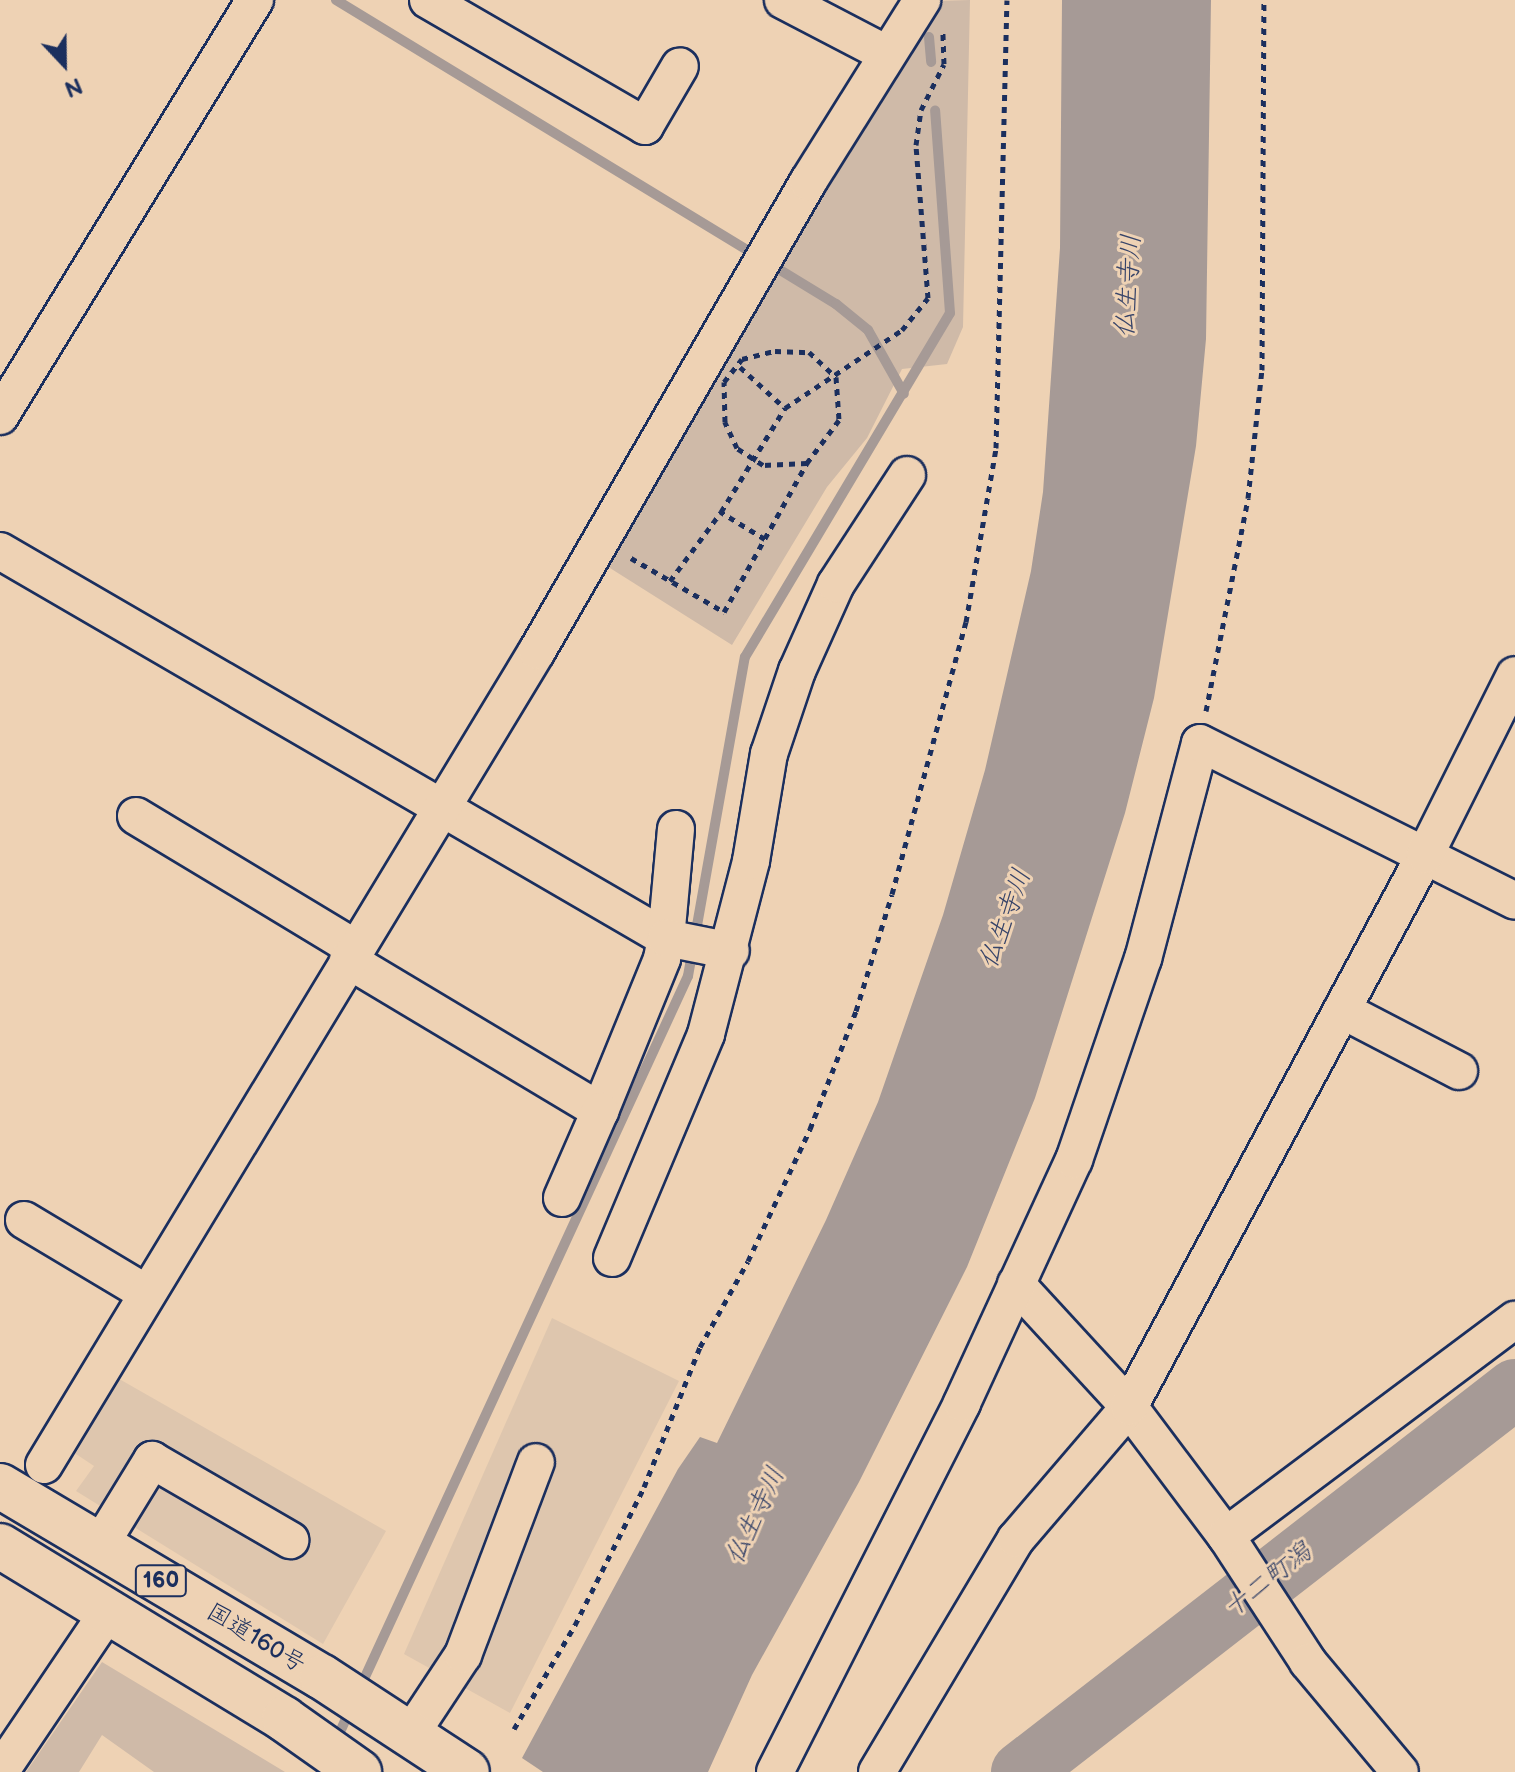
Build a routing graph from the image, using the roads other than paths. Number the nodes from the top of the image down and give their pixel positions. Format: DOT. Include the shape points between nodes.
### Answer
graph roads {
  1 [pos="255,0"];
  2 [pos="428,0"];
  3 [pos="783,0"];
  4 [pos="932,13"];
  5 [pos="885,53"];
  6 [pos="680,66"];
  7 [pos="0,416"];
  8 [pos="907,475"];
  9 [pos="0,551"];
  10 [pos="1515,675"];
  11 [pos="441,807"];
  12 [pos="136,816"];
  13 [pos="676,829"];
  14 [pos="1425,855"];
  15 [pos="1515,901"];
  16 [pos="666,938"];
  17 [pos="731,951"];
  18 [pos="351,954"];
  19 [pos="1342,1010"];
  20 [pos="1459,1071"];
  21 [pos="600,1111"];
  22 [pos="562,1198"];
  23 [pos="24,1220"];
  24 [pos="612,1258"];
  25 [pos="1016,1284"];
  26 [pos="146,1293"];
  27 [pos="1515,1320"];
  28 [pos="1129,1407"];
  29 [pos="536,1462"];
  30 [pos="44,1465"];
  31 [pos="0,1486"];
  32 [pos="1226,1536"];
  33 [pos="290,1540"];
  34 [pos="100,1545"];
  35 [pos="0,1546"];
  36 [pos="108,1612"];
  37 [pos="410,1735"];
  38 [pos="0,1772"];
  39 [pos="359,1772"];
  40 [pos="467,1772"];
  41 [pos="775,1772"];
  42 [pos="877,1772"];
  43 [pos="1400,1772"];
  1 -- 7 [label="street"];
  2 -- 6 [label="street" via="645,126"];
  3 -- 5 [label="street"];
  4 -- 5 [label="street"];
  5 -- 11 [label="street"];
  8 -- 17 [label="street" via="836,584 797,671 769,754"];
  9 -- 11 [label="street"];
  10 -- 14 [label="street"];
  11 -- 16 [label="street"];
  11 -- 18 [label="street"];
  12 -- 18 [label="street"];
  13 -- 16 [label="street"];
  14 -- 15 [label="street"];
  14 -- 19 [label="street"];
  14 -- 25 [label="street" via="1200,743 1143,959 1074,1160"];
  16 -- 17 [label="street"];
  16 -- 21 [label="street"];
  17 -- 24 [label="street" via="706,1034"];
  18 -- 21 [label="street"];
  18 -- 26 [label="street"];
  19 -- 20 [label="street"];
  19 -- 28 [label="street"];
  21 -- 22 [label="street"];
  23 -- 26 [label="street"];
  25 -- 28 [label="street"];
  25 -- 41 [label="street" via="962,1403"];
  26 -- 30 [label="street"];
  27 -- 32 [label="street"];
  28 -- 32 [label="street"];
  28 -- 42 [label="street" via="1016,1539"];
  29 -- 37 [label="street" via="463,1655"];
  31 -- 34 [label="highway, 国道160号 / 160"];
  32 -- 43 [label="street" via="1308,1662"];
  33 -- 34 [label="street" via="152,1460"];
  34 -- 37 [label="highway, 国道160号 / 160"];
  35 -- 36 [label="highway, 160"];
  36 -- 38 [label="street"];
  36 -- 39 [label="highway, 160" via="284,1719"];
  37 -- 40 [label="highway, 国道160号 / 160"];
}
